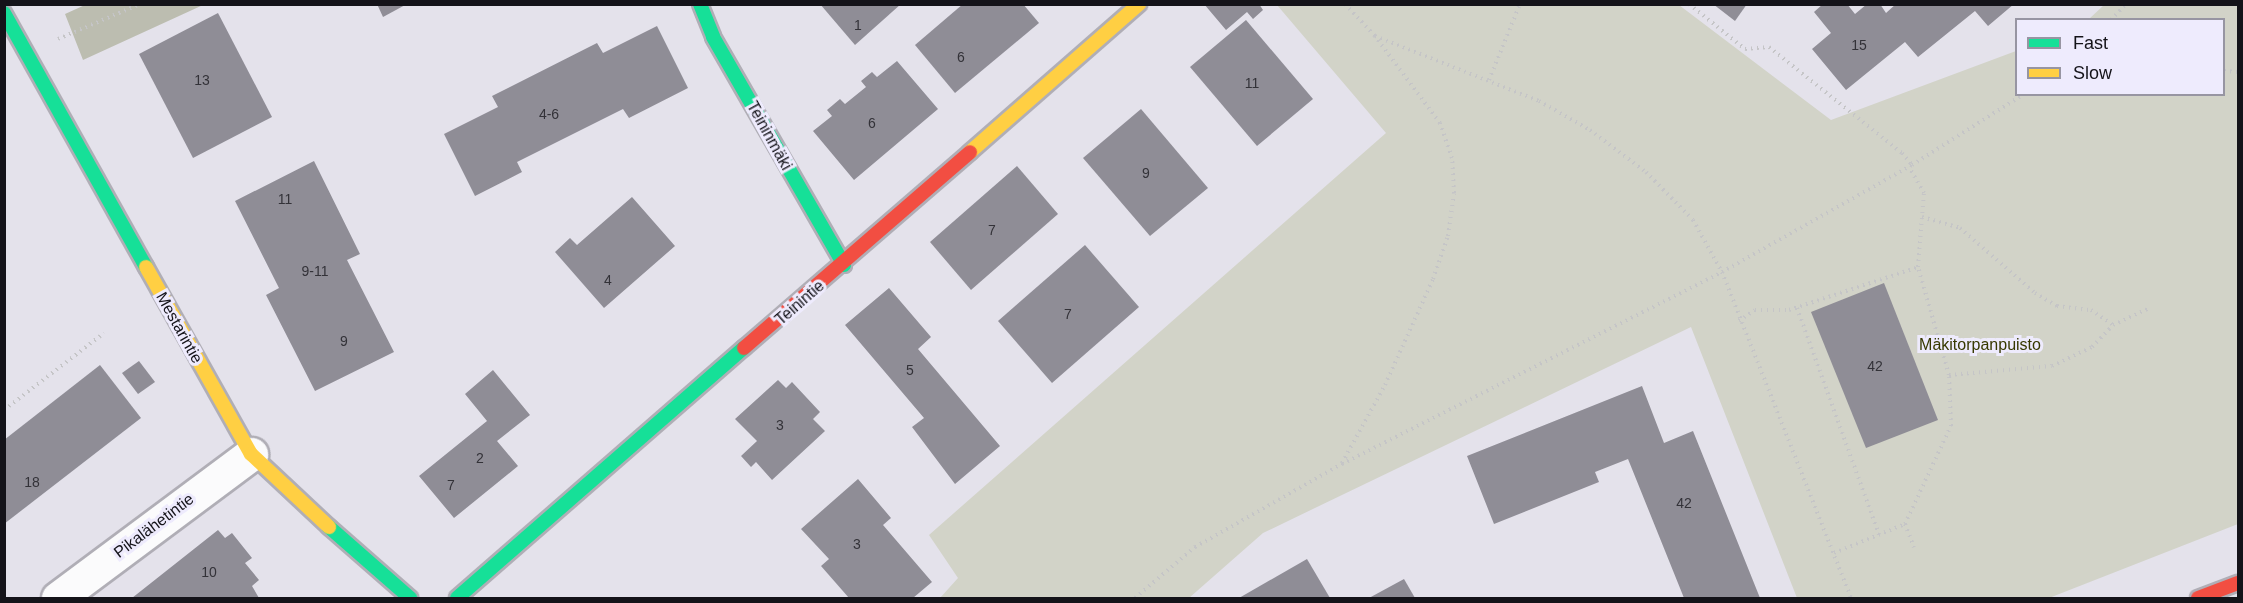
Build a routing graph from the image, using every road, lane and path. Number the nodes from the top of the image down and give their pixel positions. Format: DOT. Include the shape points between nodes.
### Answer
graph roads {
  1 [pos="140,4"];
  2 [pos="700,4"];
  3 [pos="1140,4"];
  4 [pos="1345,4"];
  5 [pos="1520,4"];
  6 [pos="1689,4"];
  7 [pos="2126,4"];
  8 [pos="4,13"];
  9 [pos="2113,18"];
  10 [pos="1375,36"];
  11 [pos="27,53"];
  12 [pos="1489,80"];
  13 [pos="2021,96"];
  14 [pos="1910,166"];
  15 [pos="1922,217"];
  16 [pos="844,265"];
  17 [pos="1918,267"];
  18 [pos="1722,272"];
  19 [pos="1797,308"];
  20 [pos="2147,309"];
  21 [pos="1739,321"];
  22 [pos="2113,325"];
  23 [pos="104,333"];
  24 [pos="1948,375"];
  25 [pos="4,410"];
  26 [pos="251,454"];
  27 [pos="1342,464"];
  28 [pos="1905,524"];
  29 [pos="1879,535"];
  30 [pos="1914,547"];
  31 [pos="1834,553"];
  32 [pos="2238,583"];
  33 [pos="58,598"];
  34 [pos="410,598"];
  35 [pos="457,598"];
  36 [pos="1135,598"];
  37 [pos="1851,598"];
  38 [pos="2198,598"];
  1 -- 11 [label="path"];
  2 -- 16 [label="street, Teininmäki" via="713,37"];
  3 -- 16 [label="street, Teinintie"];
  4 -- 10 [label="path"];
  5 -- 12 [label="path"];
  6 -- 14 [label="path" via="1745,49 1768,47 1902,153"];
  7 -- 9 [label="path"];
  8 -- 11 [label="street, Mestarintie"];
  10 -- 12 [label="path"];
  10 -- 27 [label="path" via="1440,123 1452,158 1454,193 1448,236 1433,279 1385,385"];
  11 -- 26 [label="street, Mestarintie"];
  12 -- 18 [label="path" via="1590,130 1646,172 1693,220"];
  13 -- 14 [label="path"];
  14 -- 15 [label="path" via="1924,193"];
  14 -- 18 [label="path"];
  15 -- 17 [label="path"];
  15 -- 22 [label="path" via="1960,228 2036,293 2057,306 2091,310"];
  16 -- 35 [label="street, Teinintie"];
  17 -- 19 [label="path"];
  17 -- 24 [label="path"];
  18 -- 21 [label="path"];
  18 -- 27 [label="path"];
  19 -- 21 [label="path" via="1755,310"];
  19 -- 29 [label="path"];
  20 -- 22 [label="path"];
  21 -- 31 [label="path"];
  22 -- 24 [label="path" via="2092,347 2052,366"];
  23 -- 25 [label="path"];
  24 -- 28 [label="path" via="1951,426"];
  26 -- 33 [label="street, Pikalähetintie"];
  26 -- 34 [label="street, Mestarintie" via="284,488"];
  27 -- 36 [label="path" via="1195,547"];
  28 -- 29 [label="path"];
  28 -- 30 [label="path"];
  29 -- 31 [label="path"];
  31 -- 37 [label="path"];
  32 -- 38 [label="street"];
}
